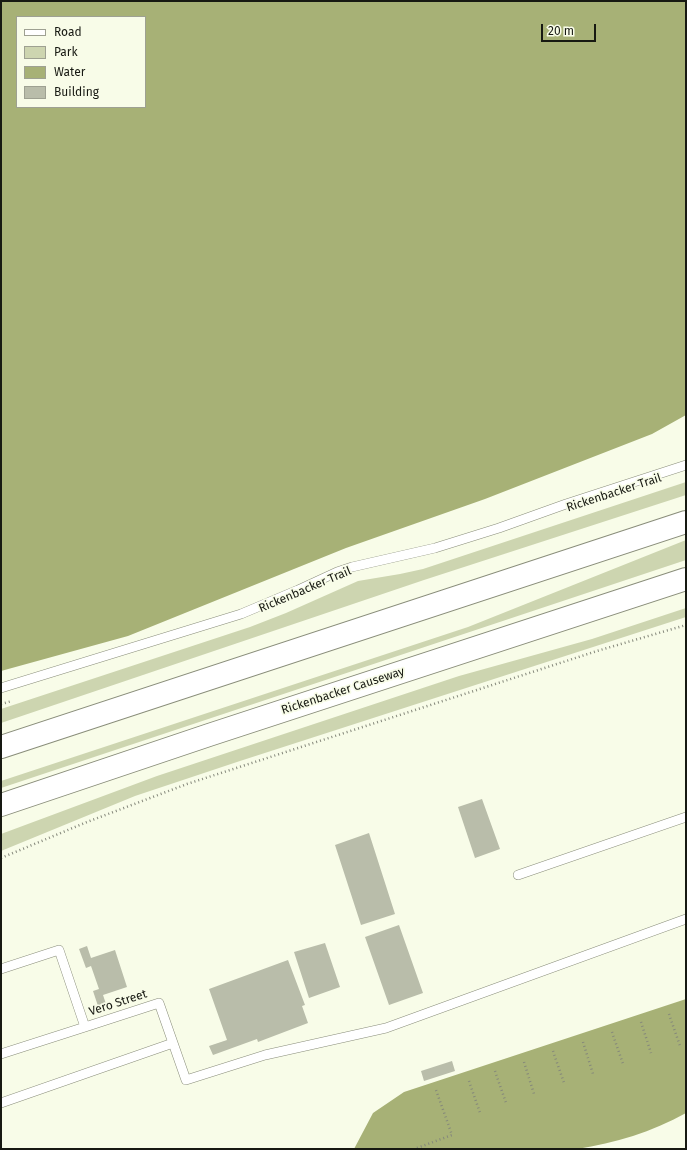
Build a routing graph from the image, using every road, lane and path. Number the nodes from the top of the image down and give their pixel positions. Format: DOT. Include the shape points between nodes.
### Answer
graph roads {
  1 [pos="686,465"];
  2 [pos="686,522"];
  3 [pos="686,578"];
  4 [pos="686,625"];
  5 [pos="1,688"];
  6 [pos="18,699"];
  7 [pos="1,704"];
  8 [pos="1,747"];
  9 [pos="1,805"];
  10 [pos="686,817"];
  11 [pos="1,858"];
  12 [pos="518,875"];
  13 [pos="686,919"];
  14 [pos="1,969"];
  15 [pos="669,1014"];
  16 [pos="641,1022"];
  17 [pos="85,1026"];
  18 [pos="612,1032"];
  19 [pos="583,1042"];
  20 [pos="173,1043"];
  21 [pos="680,1046"];
  22 [pos="553,1051"];
  23 [pos="1,1054"];
  24 [pos="651,1054"];
  25 [pos="524,1062"];
  26 [pos="623,1064"];
  27 [pos="495,1071"];
  28 [pos="593,1074"];
  29 [pos="469,1081"];
  30 [pos="564,1083"];
  31 [pos="436,1090"];
  32 [pos="534,1094"];
  33 [pos="1,1103"];
  34 [pos="506,1103"];
  35 [pos="480,1113"];
  36 [pos="417,1148"];
  1 -- 5 [label="lane" via="436,548 352,567 241,614"];
  2 -- 8 [label="main road"];
  3 -- 9 [label="main road, Rickenbacker Causeway"];
  4 -- 11 [label="path" via="597,651 194,782"];
  6 -- 7 [label="path"];
  10 -- 12 [label="lane"];
  13 -- 20 [label="lane, Vero Street" via="386,1028 265,1055 186,1080"];
  14 -- 17 [label="lane, Vero Street" via="59,950"];
  15 -- 21 [label="path"];
  16 -- 24 [label="path"];
  17 -- 20 [label="lane, Vero Street" via="159,1003"];
  17 -- 23 [label="lane"];
  18 -- 26 [label="path"];
  19 -- 28 [label="path"];
  20 -- 33 [label="lane"];
  22 -- 30 [label="path"];
  25 -- 32 [label="path"];
  27 -- 34 [label="path"];
  29 -- 35 [label="path"];
  31 -- 36 [label="path" via="452,1136"];
}
